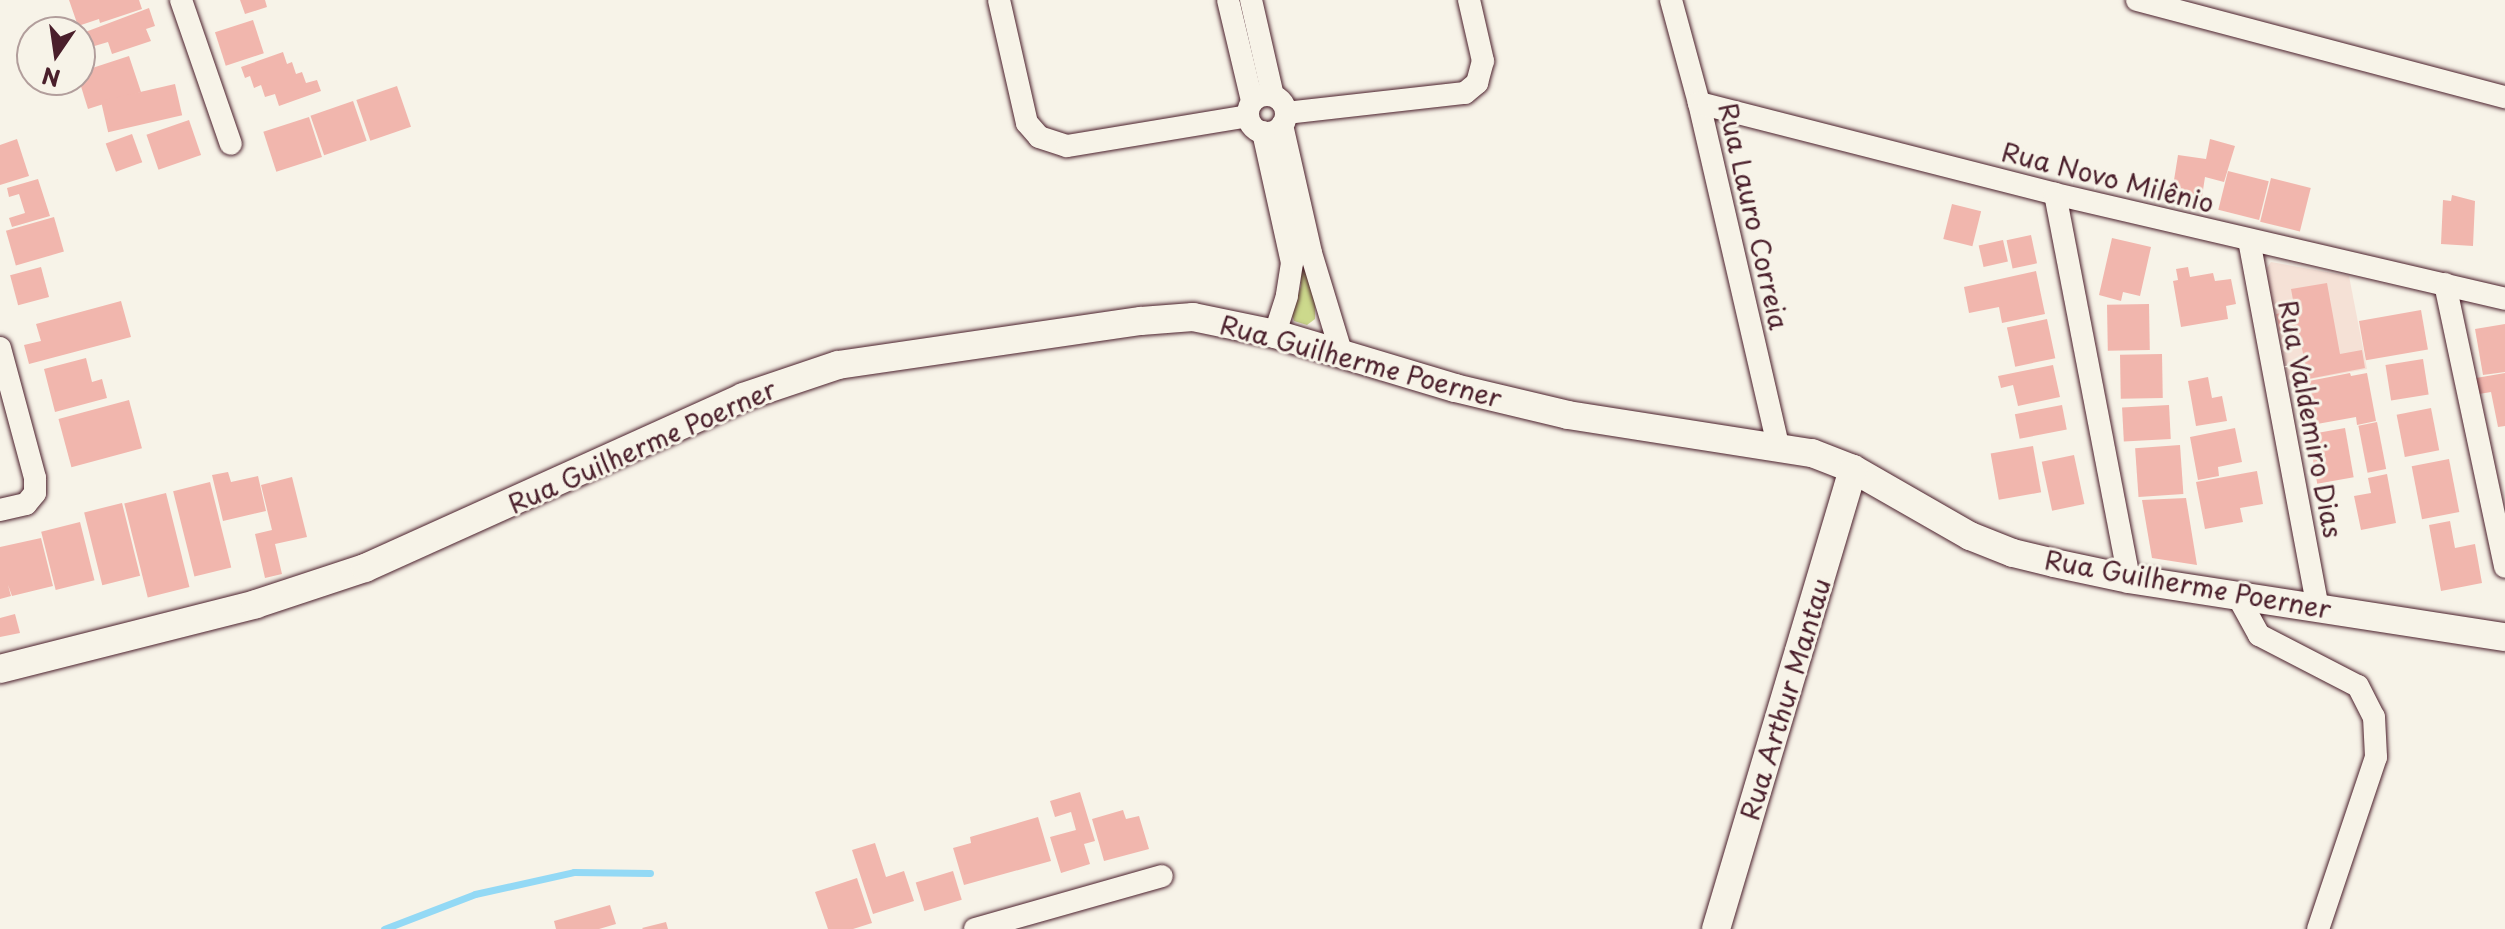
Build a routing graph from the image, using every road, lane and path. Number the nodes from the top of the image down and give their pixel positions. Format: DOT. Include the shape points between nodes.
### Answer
graph roads {
  1 [pos="181,0"];
  2 [pos="999,0"];
  3 [pos="1228,0"];
  4 [pos="1251,0"];
  5 [pos="1469,0"];
  6 [pos="1671,0"];
  7 [pos="2137,0"];
  8 [pos="2505,97"];
  9 [pos="1699,103"];
  10 [pos="1267,114"];
  11 [pos="231,144"];
  12 [pos="2055,194"];
  13 [pos="2249,240"];
  14 [pos="2445,284"];
  15 [pos="2505,299"];
  16 [pos="1275,334"];
  17 [pos="0,348"];
  18 [pos="1341,352"];
  19 [pos="1778,446"];
  20 [pos="1853,469"];
  21 [pos="0,510"];
  22 [pos="2505,567"];
  23 [pos="2129,579"];
  24 [pos="2237,595"];
  25 [pos="2318,607"];
  26 [pos="2505,637"];
  27 [pos="0,669"];
  28 [pos="1162,876"];
  29 [pos="975,929"];
  30 [pos="1716,929"];
  31 [pos="2318,929"];
  1 -- 11 [label="street"];
  2 -- 10 [label="street" via="1027,123 1039,137 1067,146"];
  3 -- 10 [label="street"];
  4 -- 10 [label="street"];
  5 -- 10 [label="street" via="1483,61 1477,83 1465,93"];
  6 -- 9 [label="street, Rua Lauro Correia"];
  7 -- 8 [label="street"];
  9 -- 12 [label="street, Rua Novo Milênio"];
  9 -- 19 [label="street, Rua Lauro Correia"];
  10 -- 16 [label="street" via="1292,263"];
  10 -- 18 [label="street"];
  12 -- 13 [label="street, Rua Novo Milênio"];
  12 -- 23 [label="street"];
  13 -- 14 [label="street, Rua Novo Milênio"];
  13 -- 25 [label="street, Rua Valdemiro Dias"];
  14 -- 15 [label="street, Rua Novo Milênio"];
  14 -- 22 [label="street"];
  16 -- 18 [label="street, Rua Guilherme Poerner"];
  16 -- 27 [label="street, Rua Guilherme Poerner" via="1193,317 838,365 743,397 365,568 256,604"];
  17 -- 21 [label="street" via="35,478 35,493 26,504"];
  18 -- 19 [label="street, Rua Guilherme Poerner" via="1455,388 1568,415"];
  19 -- 20 [label="street, Rua Guilherme Poerner"];
  20 -- 23 [label="street, Rua Guilherme Poerner" via="2013,553"];
  20 -- 30 [label="street, Rua Arthur Mantau"];
  23 -- 24 [label="street, Rua Guilherme Poerner"];
  24 -- 25 [label="street, Rua Guilherme Poerner"];
  24 -- 31 [label="street" via="2259,635 2358,686 2374,717 2376,757"];
  25 -- 26 [label="street, Rua Guilherme Poerner"];
  28 -- 29 [label="street"];
}
